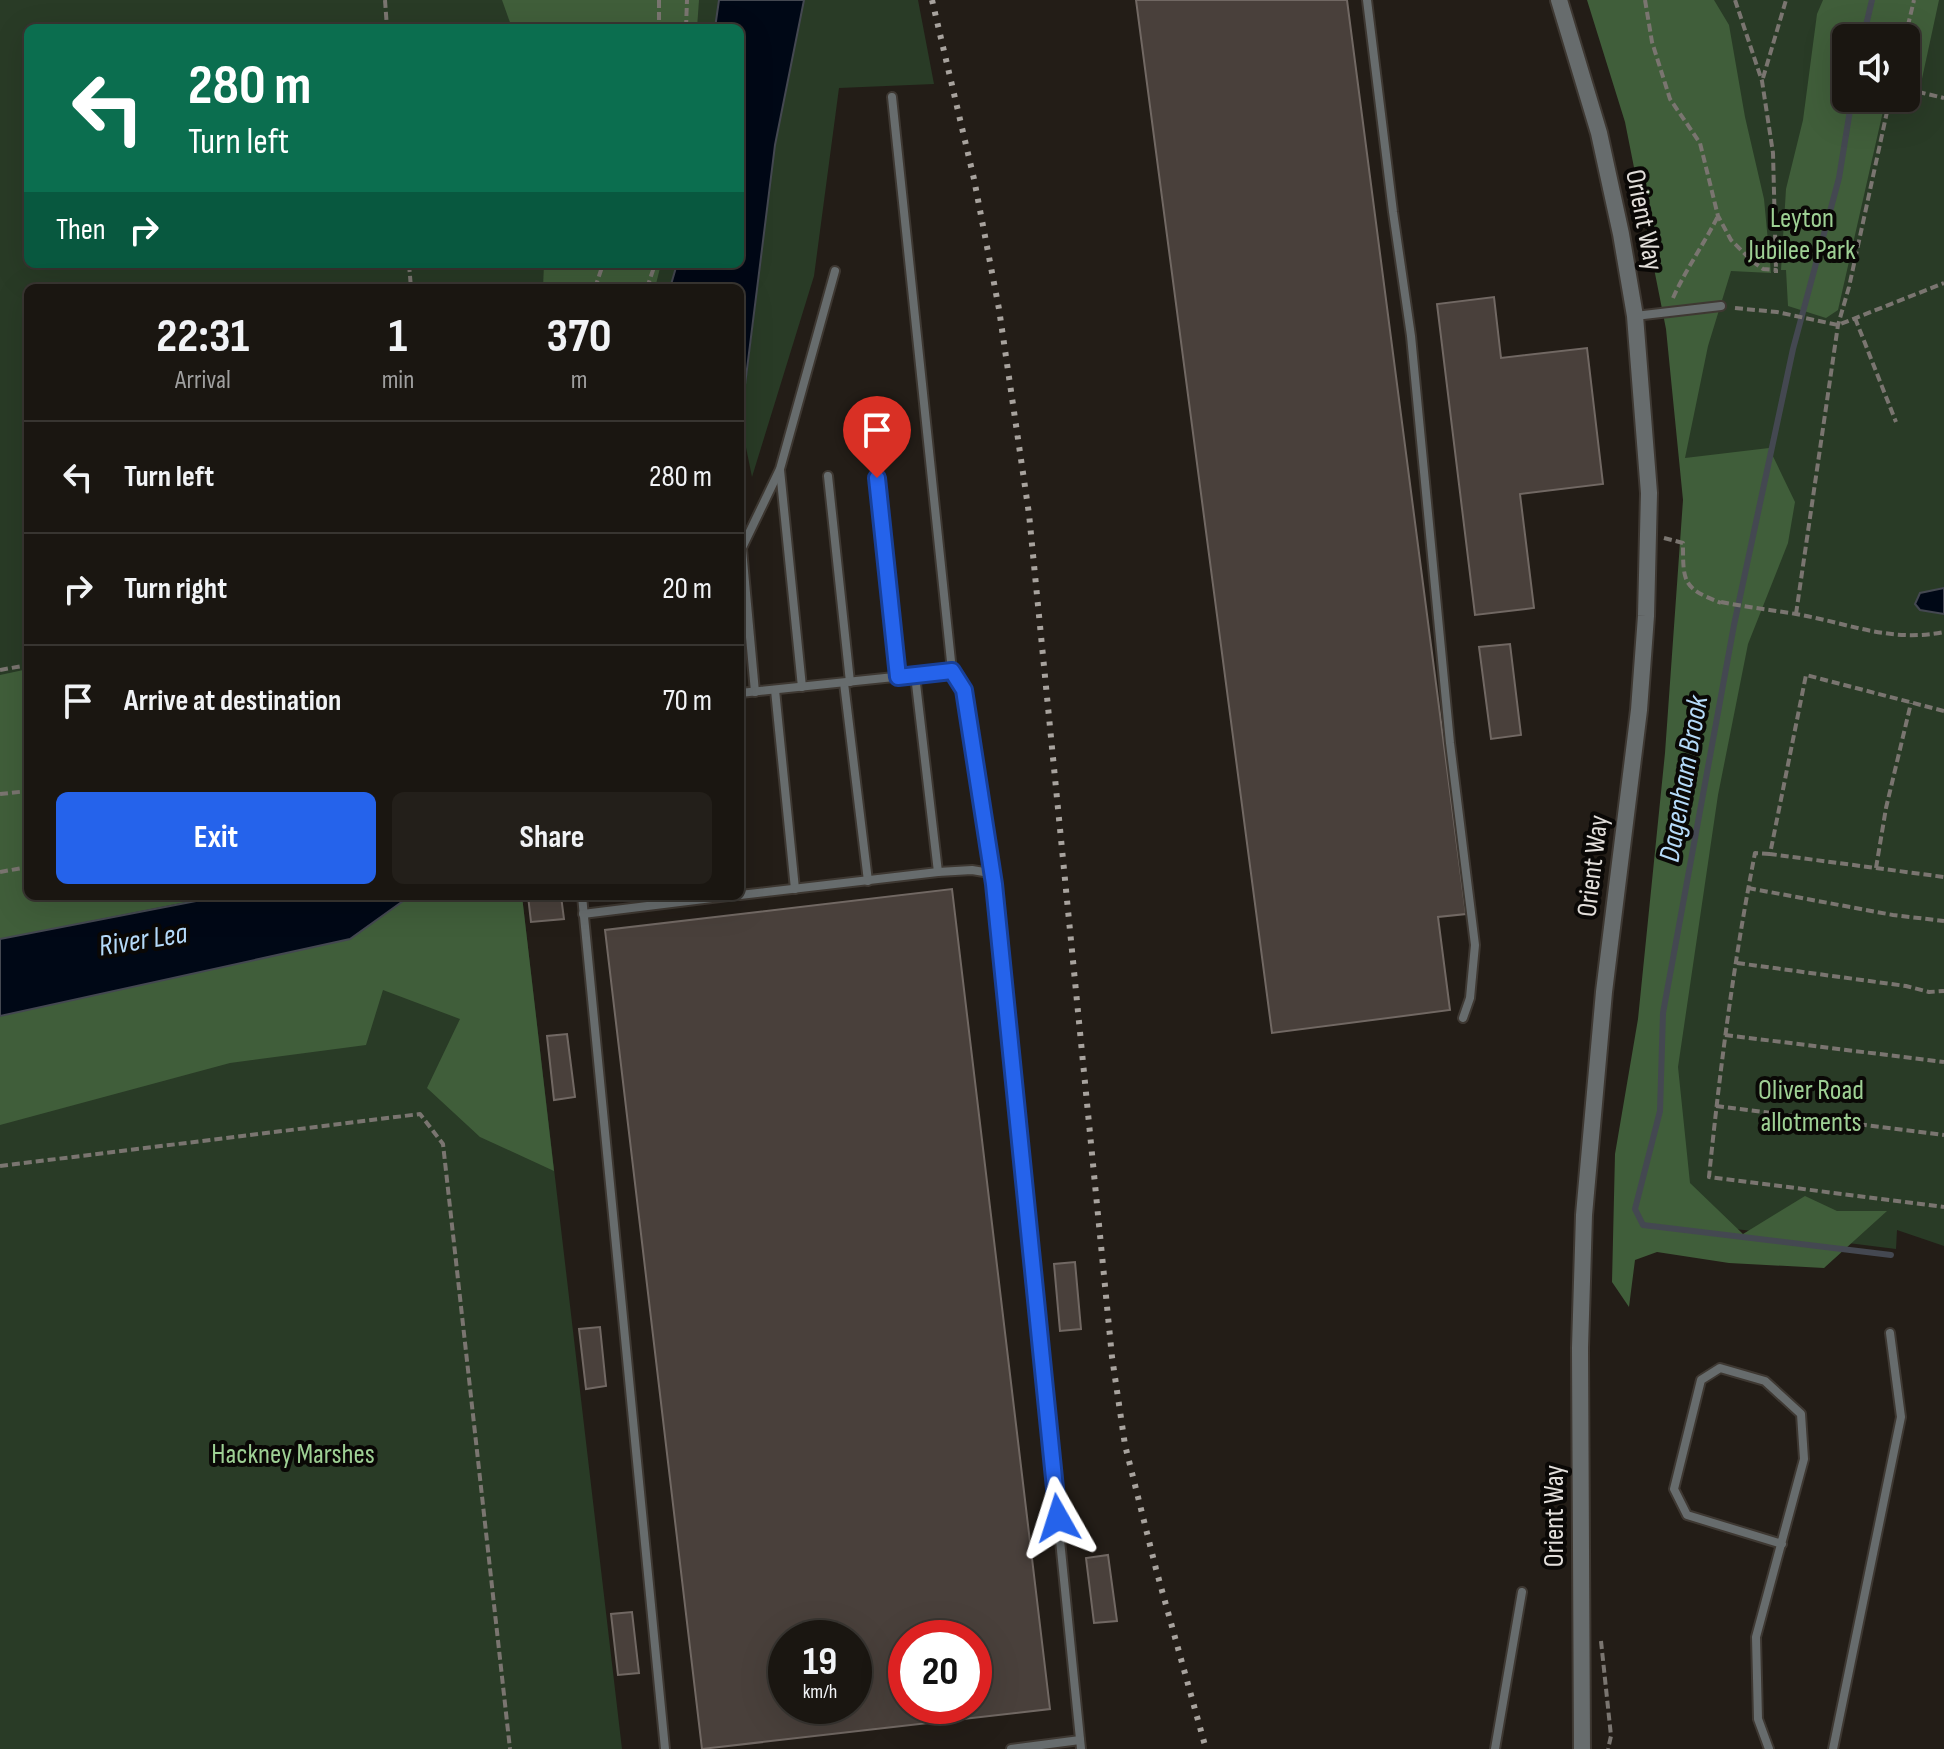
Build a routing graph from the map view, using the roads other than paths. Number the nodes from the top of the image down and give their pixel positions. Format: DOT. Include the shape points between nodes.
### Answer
graph roads {
  1 [pos="1367,0"];
  2 [pos="1559,0"];
  3 [pos="892,97"];
  4 [pos="835,271"];
  5 [pos="1721,306"];
  6 [pos="1635,316"];
  7 [pos="780,469"];
  8 [pos="828,476"];
  9 [pos="877,478"];
  10 [pos="744,544"];
  11 [pos="744,580"];
  12 [pos="952,671"];
  13 [pos="915,675"];
  14 [pos="898,677"];
  15 [pos="847,682"];
  16 [pos="802,687"];
  17 [pos="775,690"];
  18 [pos="755,692"];
  19 [pos="744,693"];
  20 [pos="938,872"];
  21 [pos="990,873"];
  22 [pos="868,881"];
  23 [pos="795,889"];
  24 [pos="744,895"];
  25 [pos="582,900"];
  26 [pos="658,900"];
  27 [pos="583,914"];
  28 [pos="1463,1018"];
  29 [pos="1890,1333"];
  30 [pos="1782,1544"];
  31 [pos="1522,1592"];
  32 [pos="1081,1745"];
  33 [pos="665,1749"];
  34 [pos="1011,1749"];
  35 [pos="1495,1749"];
  36 [pos="1582,1749"];
  37 [pos="1769,1749"];
  38 [pos="1833,1749"];
  1 -- 28 [label="lane" via="1411,336 1475,945"];
  2 -- 6 [label="street, Orient Way" via="1599,133"];
  3 -- 12 [label="lane"];
  4 -- 7 [label="lane"];
  5 -- 6 [label="lane"];
  6 -- 36 [label="street, Orient Way" via="1648,467 1648,549 1639,710 1604,992 1584,1215"];
  7 -- 10 [label="lane"];
  7 -- 16 [label="lane"];
  8 -- 15 [label="lane"];
  9 -- 14 [label="lane"];
  11 -- 18 [label="lane"];
  12 -- 13 [label="lane"];
  12 -- 21 [label="lane" via="964,690"];
  13 -- 14 [label="lane"];
  13 -- 20 [label="lane"];
  14 -- 15 [label="lane"];
  15 -- 16 [label="lane"];
  15 -- 22 [label="lane"];
  16 -- 17 [label="lane"];
  17 -- 18 [label="lane"];
  17 -- 23 [label="lane"];
  18 -- 19 [label="lane"];
  20 -- 21 [label="lane"];
  20 -- 22 [label="lane"];
  21 -- 32 [label="lane"];
  22 -- 23 [label="lane"];
  23 -- 24 [label="lane"];
  25 -- 27 [label="lane"];
  26 -- 27 [label="lane"];
  27 -- 33 [label="lane"];
  29 -- 38 [label="lane" via="1901,1417"];
  30 -- 30 [label="lane" via="1804,1459 1801,1414 1765,1381 1720,1368 1701,1380 1674,1489 1687,1515"];
  30 -- 37 [label="lane" via="1756,1637 1758,1719"];
  31 -- 35 [label="lane"];
  32 -- 34 [label="lane"];
}
